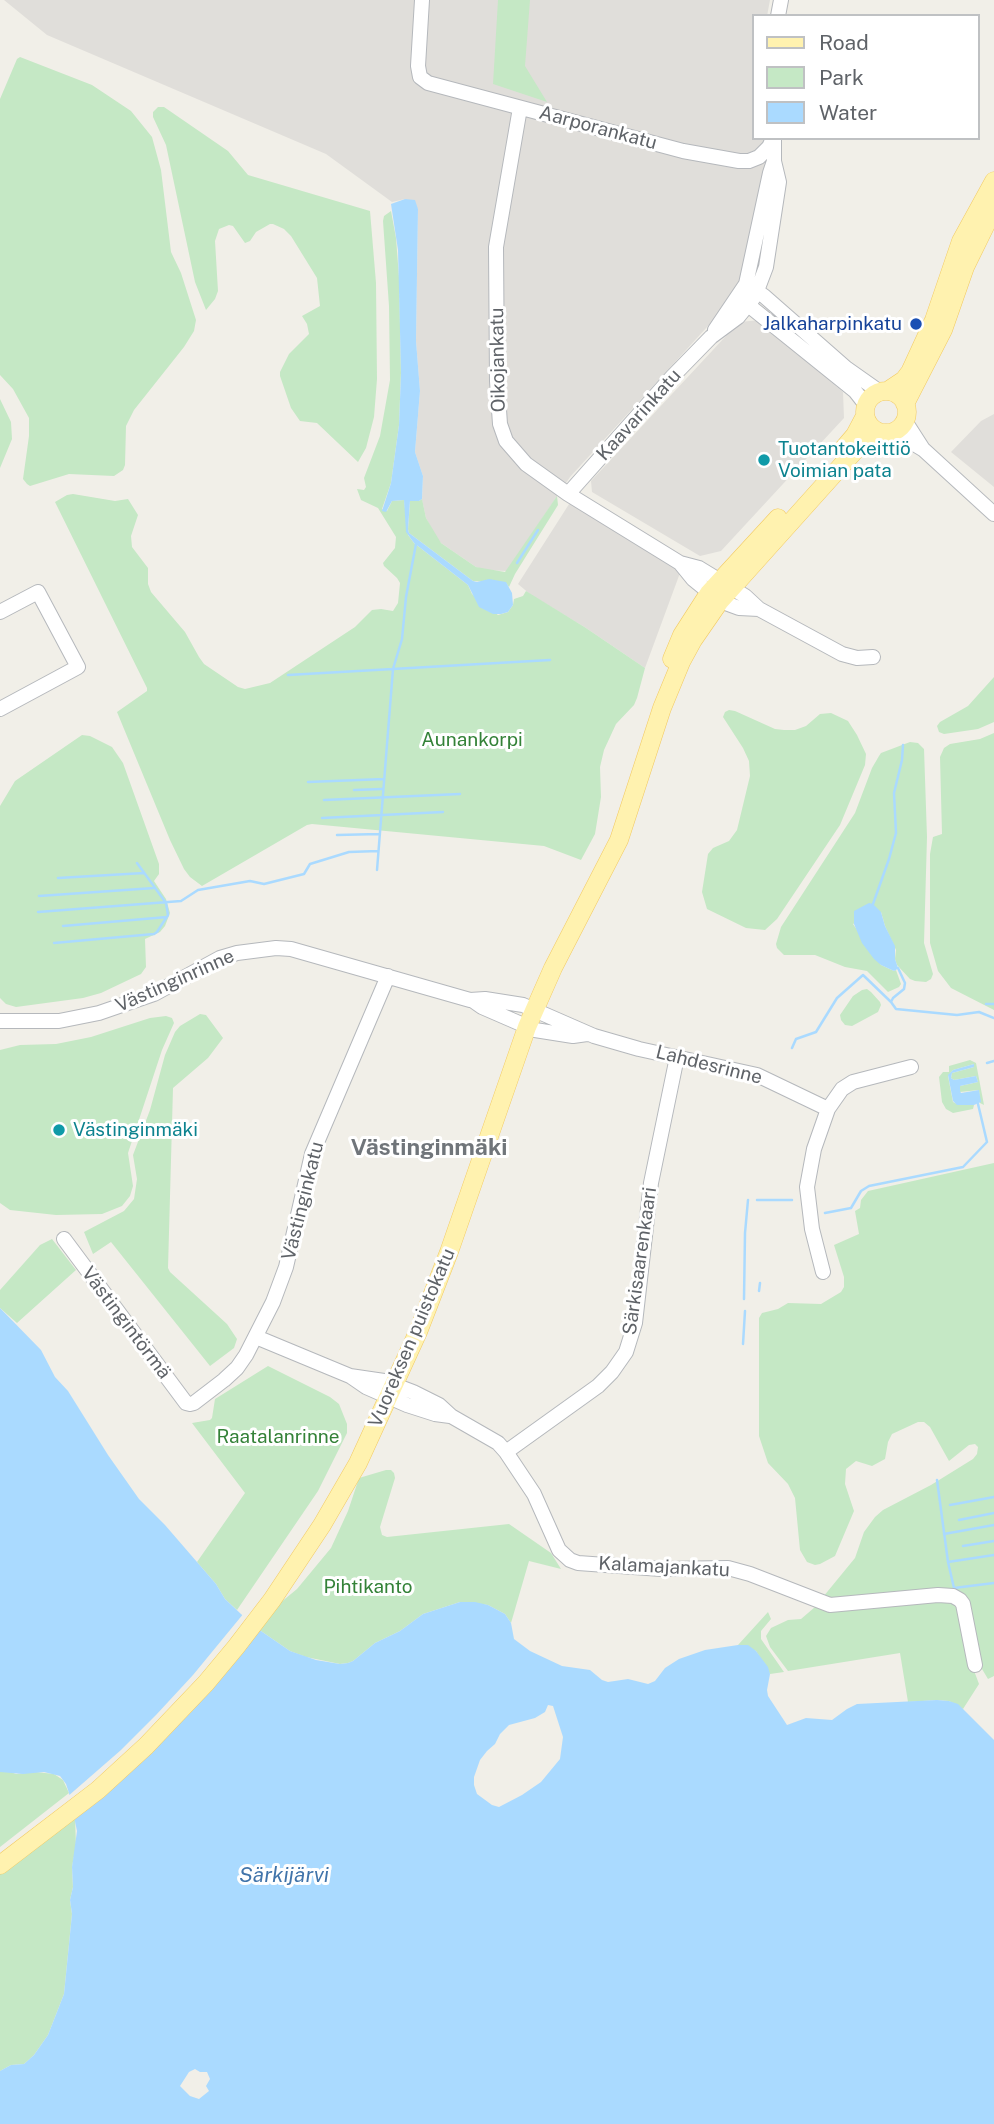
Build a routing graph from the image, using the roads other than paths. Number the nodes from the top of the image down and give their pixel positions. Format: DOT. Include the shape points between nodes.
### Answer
graph roads {
  1 [pos="422,0"];
  2 [pos="520,108"];
  3 [pos="772,140"];
  4 [pos="773,140"];
  5 [pos="994,180"];
  6 [pos="994,208"];
  7 [pos="748,294"];
  8 [pos="885,391"];
  9 [pos="865,411"];
  10 [pos="896,423"];
  11 [pos="568,494"];
  12 [pos="994,514"];
  13 [pos="720,591"];
  14 [pos="0,612"];
  15 [pos="873,657"];
  16 [pos="0,709"];
  17 [pos="388,976"];
  18 [pos="470,1000"];
  19 [pos="534,1010"];
  20 [pos="0,1021"];
  21 [pos="527,1027"];
  22 [pos="587,1034"];
  23 [pos="677,1057"];
  24 [pos="911,1067"];
  25 [pos="828,1109"];
  26 [pos="64,1239"];
  27 [pos="823,1272"];
  28 [pos="256,1337"];
  29 [pos="392,1391"];
  30 [pos="190,1404"];
  31 [pos="506,1452"];
  32 [pos="975,1665"];
  33 [pos="0,1865"];
  1 -- 2 [label="street, Aarporankatu" via="419,74 428,83"];
  2 -- 3 [label="street, Aarporankatu" via="739,161 759,157"];
  2 -- 11 [label="street, Oikojankatu" via="496,247 499,415 515,453"];
  4 -- 7 [label="street, Kaavarinkatu" via="774,161"];
  5 -- 8 [label="main road" via="961,242 910,372"];
  6 -- 10 [label="main road, Vuoreksen puistokatu" via="965,267 943,330"];
  7 -- 8 [label="street" via="846,368"];
  7 -- 9 [label="street" via="855,391"];
  7 -- 11 [label="street, Kaavarinkatu"];
  8 -- 9 [label="main road" via="873,395"];
  8 -- 10 [label="main road" via="902,398"];
  9 -- 10 [label="main road" via="873,430"];
  9 -- 13 [label="main road, Vuoreksen puistokatu" via="853,438"];
  10 -- 12 [label="street"];
  10 -- 13 [label="main road, Vuoreksen puistokatu" via="860,445"];
  11 -- 13 [label="street, Oikojankatu" via="680,563 699,568"];
  13 -- 15 [label="street, Oikojankatu" via="739,608 759,609 842,654"];
  13 -- 19 [label="main road, Vuoreksen puistokatu" via="682,635 619,839"];
  14 -- 16 [label="street" via="38,592 78,667"];
  17 -- 18 [label="street, Västinginrinne"];
  17 -- 20 [label="street, Västinginrinne" via="306,952 256,949 220,958 154,994 99,1013 59,1021"];
  17 -- 28 [label="street, Västinginkatu" via="312,1154 286,1267"];
  18 -- 19 [label="street, Västinginrinne" via="519,1004"];
  18 -- 21 [label="street, Västinginrinne"];
  19 -- 21 [label="main road, Vuoreksen puistokatu"];
  19 -- 22 [label="street, Lahdesrinne"];
  21 -- 22 [label="street, Lahdesrinne"];
  21 -- 29 [label="main road, Vuoreksen puistokatu" via="449,1252"];
  22 -- 23 [label="street, Lahdesrinne"];
  23 -- 25 [label="street, Lahdesrinne" via="757,1075"];
  23 -- 31 [label="street, Särkisaarenkaari" via="651,1183 635,1323 626,1352 598,1386"];
  24 -- 25 [label="street" via="853,1082"];
  25 -- 27 [label="street" via="807,1187"];
  26 -- 30 [label="street, Västingintörmä"];
  28 -- 29 [label="street, Kalamajankatu"];
  28 -- 30 [label="street, Västinginkatu" via="232,1374"];
  29 -- 31 [label="street, Kalamajankatu" via="439,1405"];
  29 -- 33 [label="main road, Vuoreksen puistokatu" via="346,1486 236,1647 146,1746 98,1790"];
  31 -- 32 [label="street, Kalamajankatu" via="534,1494 559,1550 570,1560 661,1569 728,1568 830,1605 953,1596 963,1604"];
}
